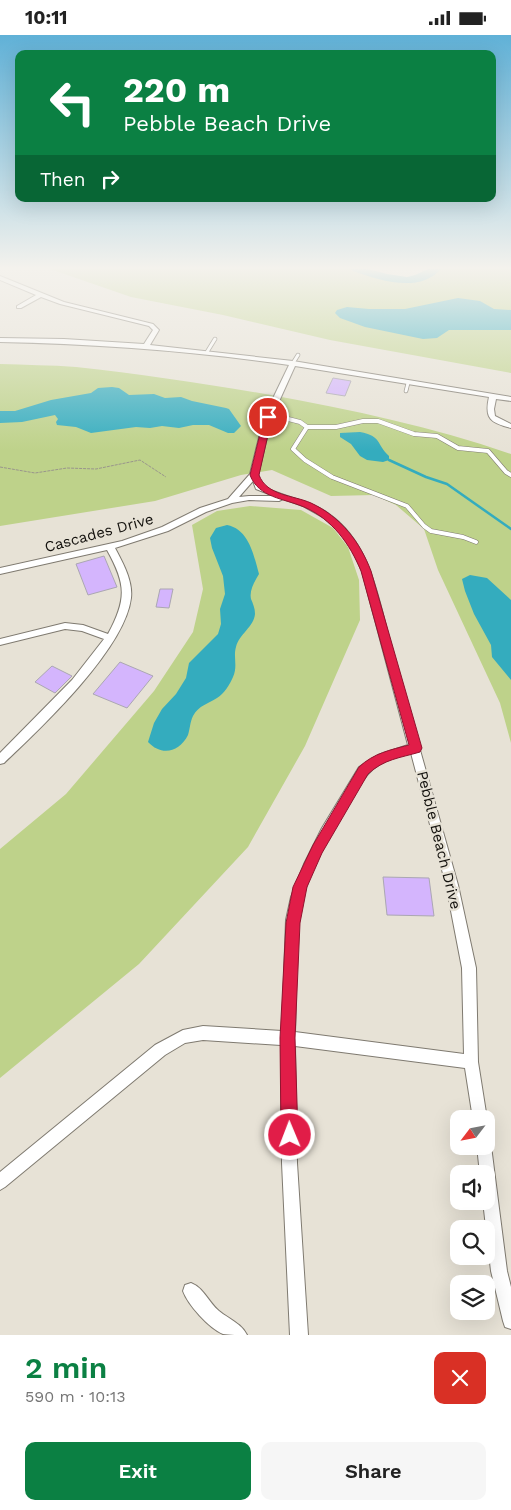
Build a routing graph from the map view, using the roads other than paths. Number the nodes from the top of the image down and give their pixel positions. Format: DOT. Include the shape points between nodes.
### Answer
graph roads {
  1 [pos="156,330"];
  2 [pos="0,339"];
  3 [pos="215,339"];
  4 [pos="146,347"];
  5 [pos="207,352"];
  6 [pos="295,359"];
  7 [pos="408,383"];
  8 [pos="406,391"];
  9 [pos="493,396"];
  10 [pos="511,399"];
  11 [pos="269,414"];
  12 [pos="511,425"];
  13 [pos="307,427"];
  14 [pos="254,475"];
  15 [pos="511,475"];
  16 [pos="292,499"];
  17 [pos="231,501"];
  18 [pos="476,542"];
  19 [pos="110,547"];
  20 [pos="0,571"];
  21 [pos="110,638"];
  22 [pos="0,643"];
  23 [pos="416,748"];
  24 [pos="0,760"];
  25 [pos="287,1038"];
  26 [pos="472,1062"];
  27 [pos="479,1110"];
  28 [pos="485,1155"];
  29 [pos="0,1182"];
  30 [pos="191,1291"];
  31 [pos="511,1321"];
  32 [pos="238,1335"];
  33 [pos="299,1335"];
  1 -- 4 [label="street"];
  2 -- 4 [label="street"];
  3 -- 5 [label="lane"];
  4 -- 5 [label="street"];
  5 -- 6 [label="street"];
  6 -- 7 [label="street"];
  6 -- 11 [label="street"];
  7 -- 8 [label="lane"];
  7 -- 9 [label="street"];
  9 -- 10 [label="street"];
  9 -- 12 [label="street" via="490,415"];
  11 -- 13 [label="lane"];
  11 -- 14 [label="street"];
  13 -- 15 [label="lane" via="378,421 414,434 437,436 458,448 488,451"];
  13 -- 18 [label="lane" via="306,433 295,441 293,449 301,457 335,478 407,506 431,532 466,536"];
  14 -- 16 [label="street, Pebble Beach Drive" via="259,487"];
  14 -- 17 [label="street"];
  16 -- 17 [label="street, Cascades Drive"];
  16 -- 23 [label="street, Pebble Beach Drive" via="334,522 358,551"];
  17 -- 19 [label="street, Cascades Drive" via="165,529"];
  19 -- 20 [label="street, Cascades Drive"];
  19 -- 21 [label="street" via="123,571 127,598 120,625"];
  21 -- 22 [label="street" via="83,628 65,626"];
  21 -- 24 [label="street" via="65,694"];
  23 -- 25 [label="street" via="373,761 363,771 304,874 293,923"];
  23 -- 26 [label="street, Pebble Beach Drive" via="452,885 469,968"];
  25 -- 26 [label="street"];
  25 -- 29 [label="street" via="203,1033 184,1037 160,1050"];
  25 -- 33 [label="street"];
  26 -- 27 [label="street, Pebble Beach Drive"];
  28 -- 31 [label="street" via="500,1271"];
  30 -- 32 [label="street" via="212,1317"];
}
